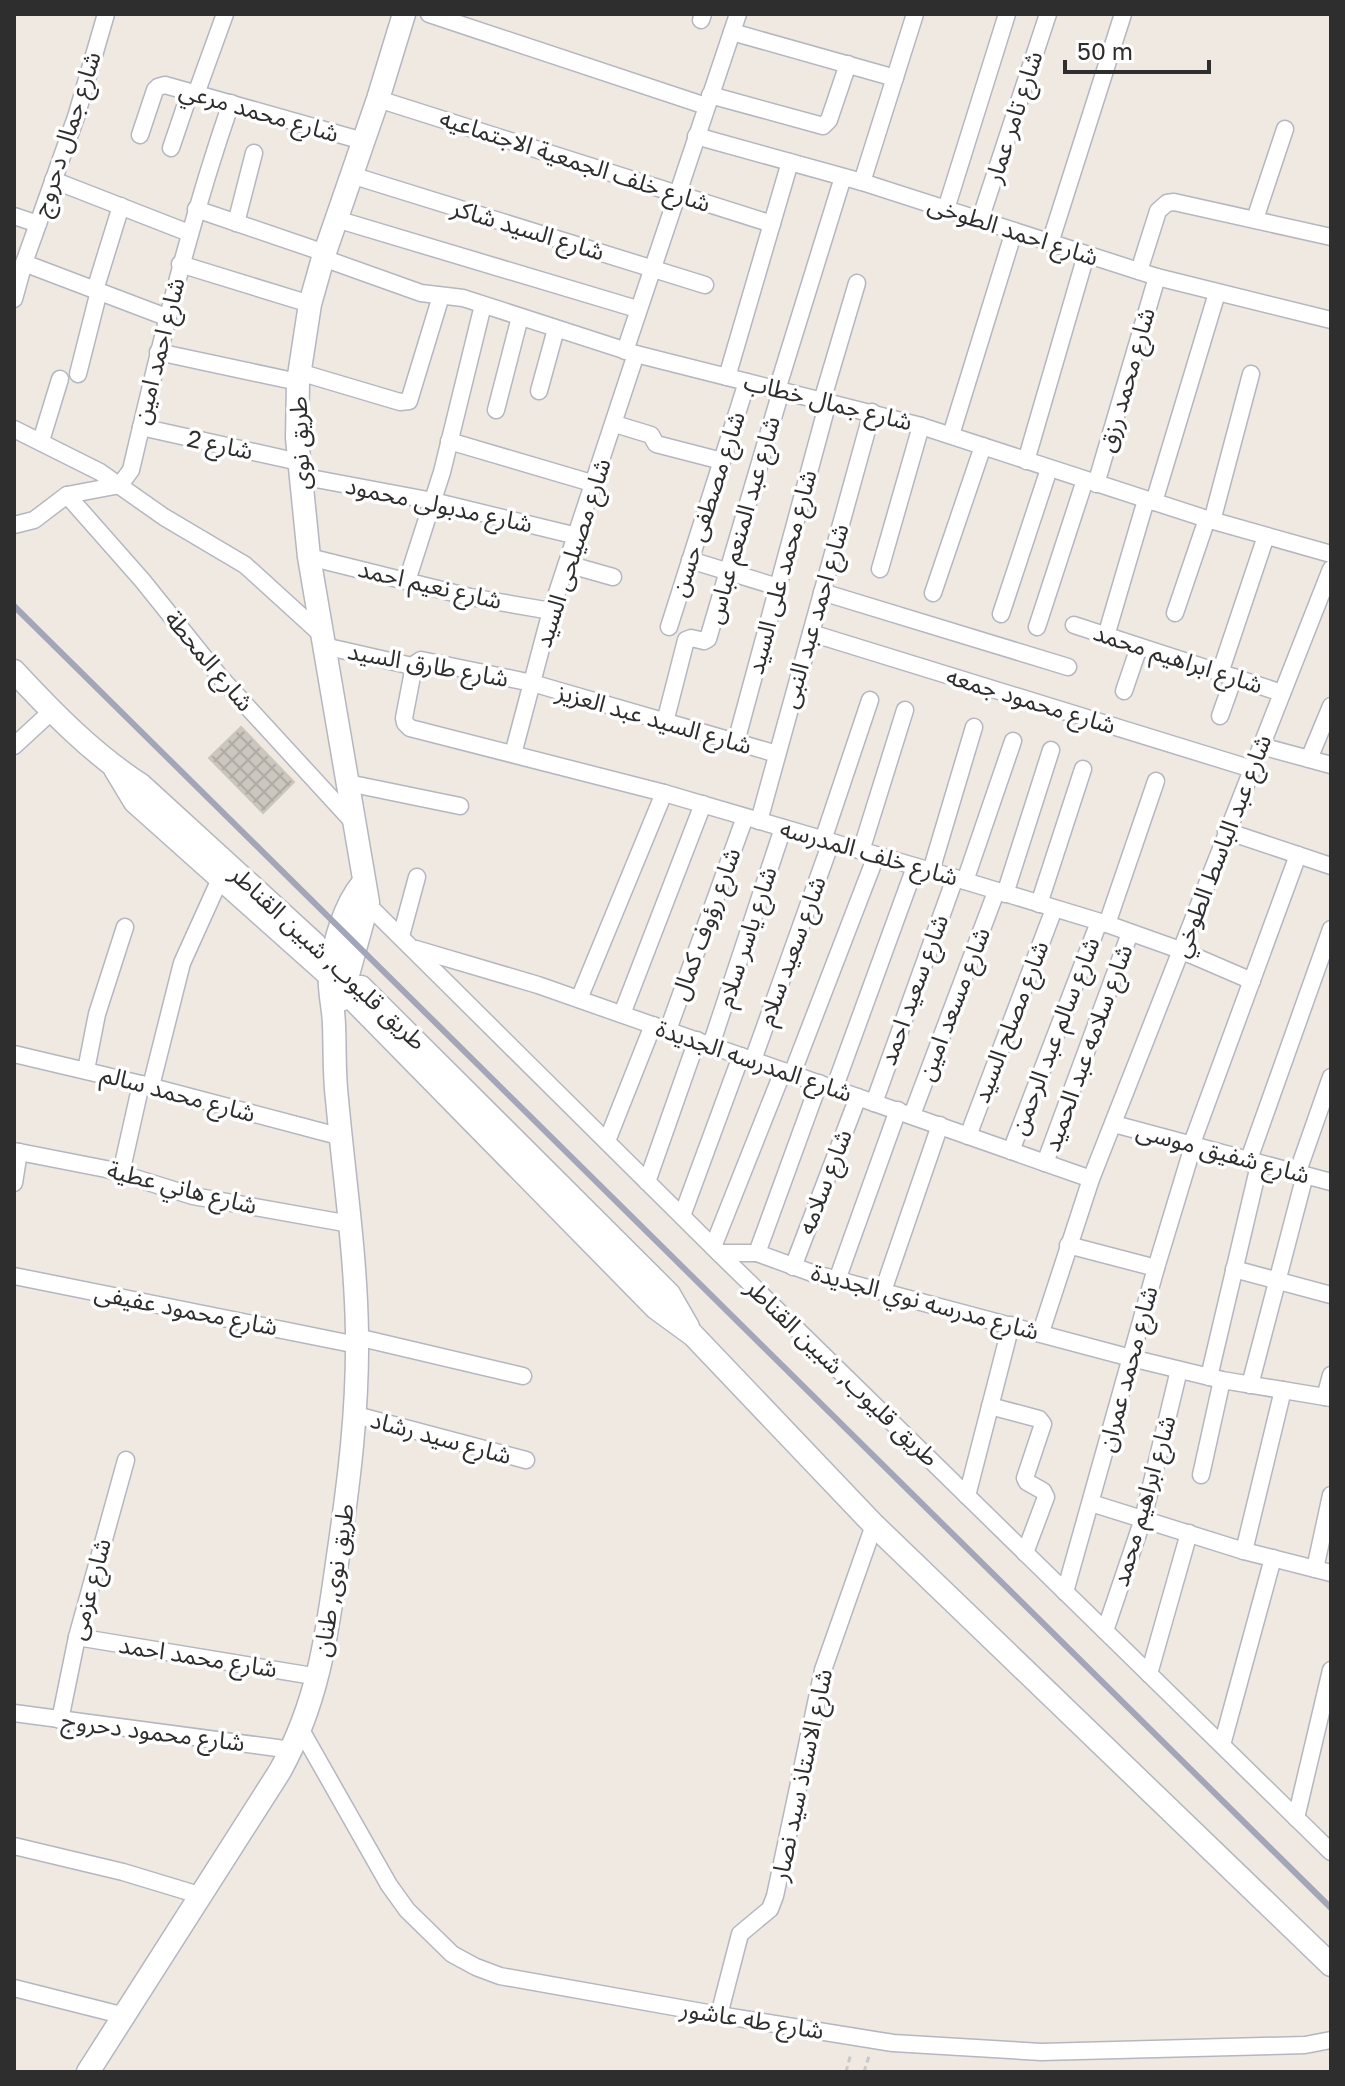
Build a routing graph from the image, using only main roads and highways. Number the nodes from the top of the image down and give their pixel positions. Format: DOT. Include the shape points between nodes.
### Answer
graph roads {
  1 [pos="404,14"];
  2 [pos="14,671"];
  3 [pos="115,769"];
  4 [pos="338,975"];
  5 [pos="1331,1965"];
  6 [pos="88,2072"];
  1 -- 4 [label="main road, طريق نوى" via="310,304 299,377 300,469 309,557 362,893"];
  2 -- 3 [label="main road, طريق قليوب, شبين القناطر"];
  3 -- 4 [label="main road, طريق قليوب, شبين القناطر" via="141,785"];
  3 -- 4 [label="main road, طريق قليوب, شبين القناطر" via="135,802"];
  4 -- 5 [label="main road, طريق قليوب, شبين القناطر" via="669,1294 693,1335 874,1525"];
  4 -- 6 [label="main road, طريق نوى, طنان" via="334,1024 356,1279 356,1415 319,1677 296,1740 253,1815"];
}
